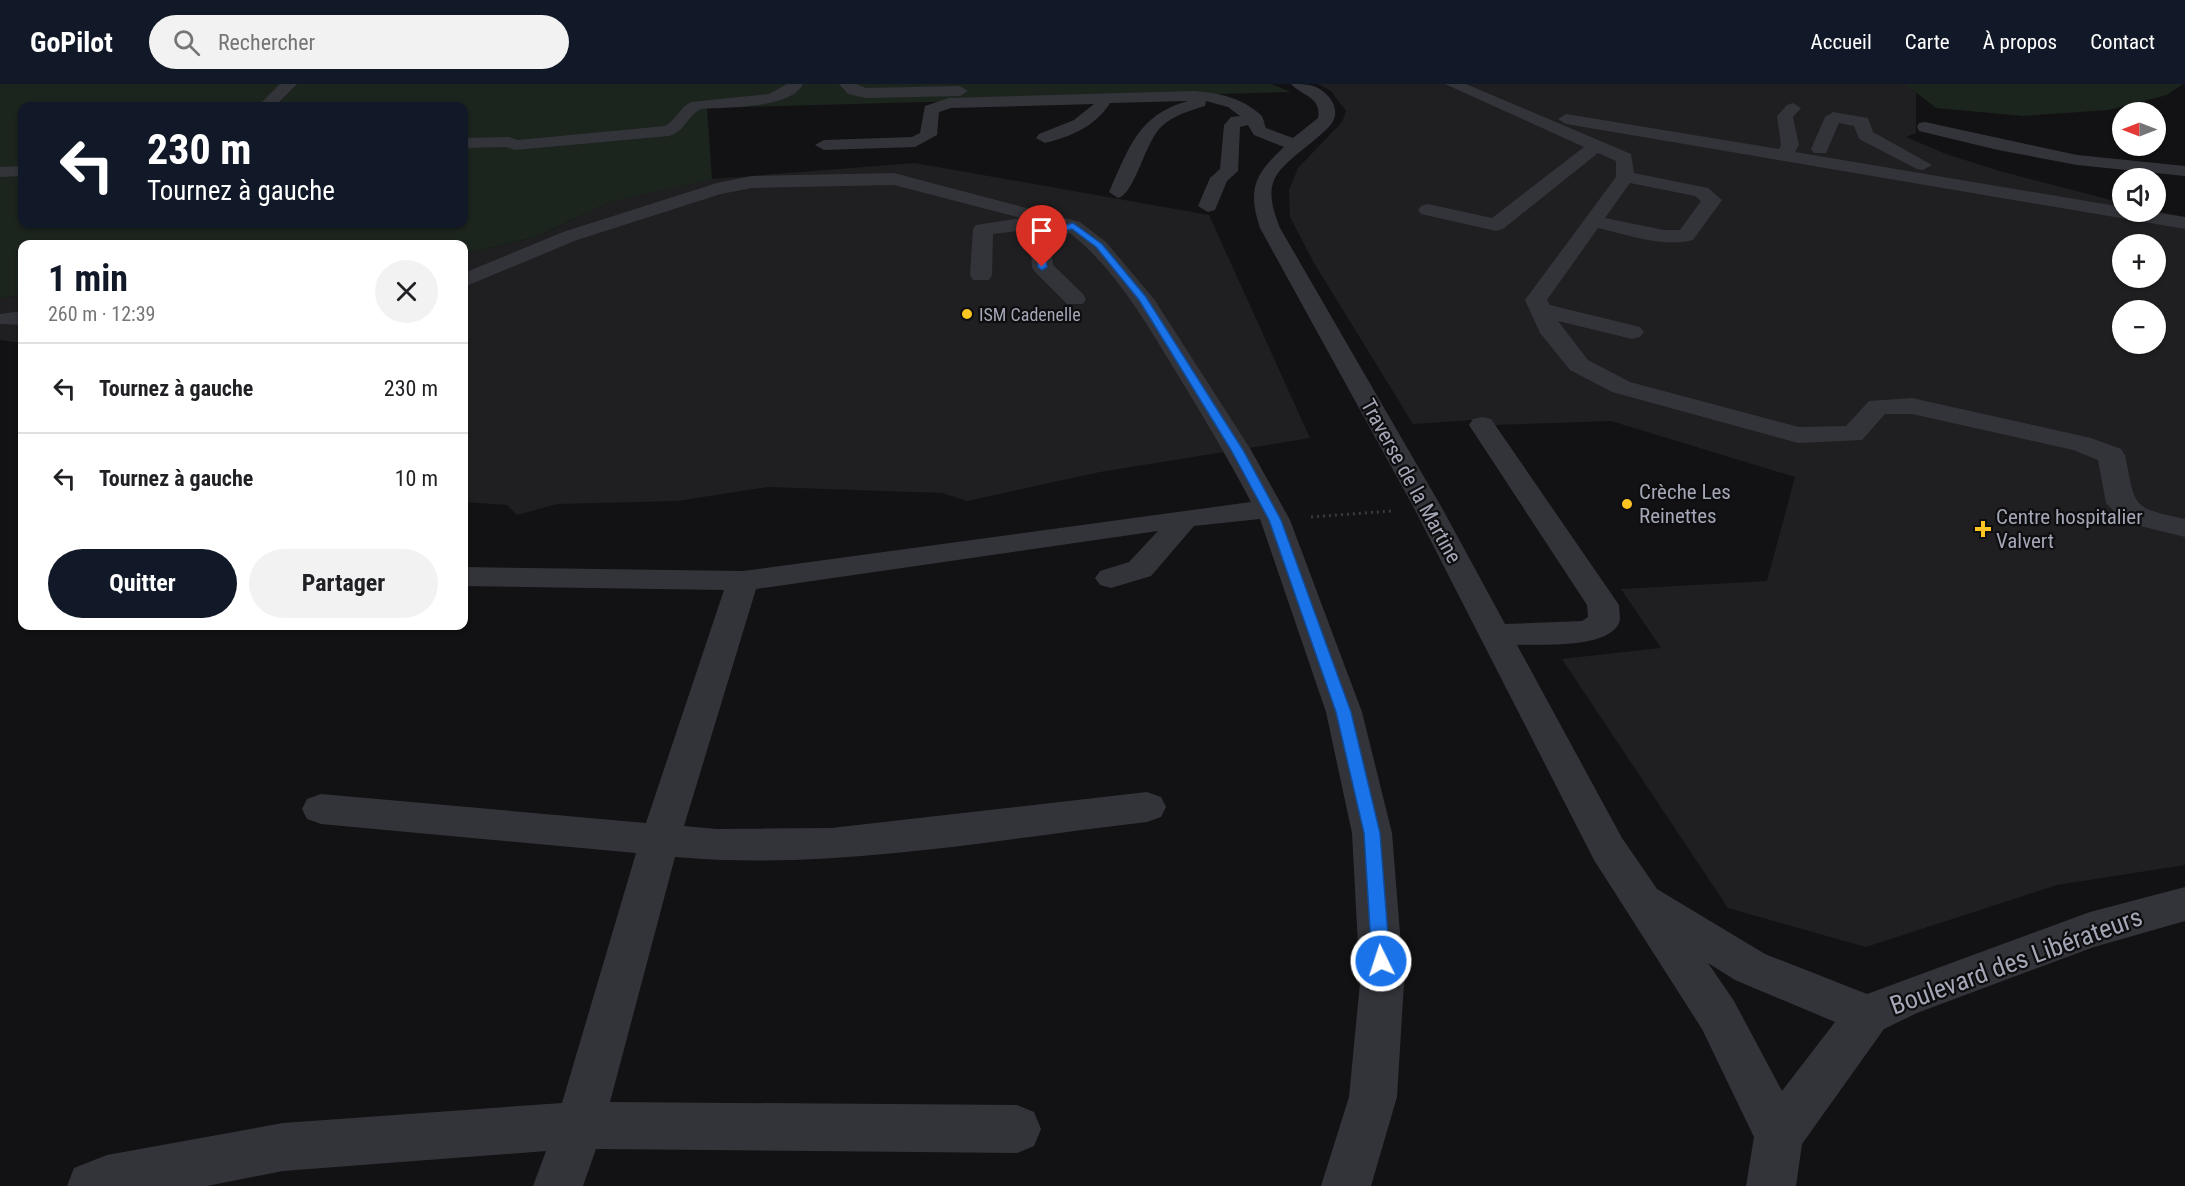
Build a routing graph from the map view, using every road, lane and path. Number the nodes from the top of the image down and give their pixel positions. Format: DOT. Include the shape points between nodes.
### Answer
graph roads {
  1 [pos="289,84"];
  2 [pos="795,84"];
  3 [pos="847,84"];
  4 [pos="1220,84"];
  5 [pos="1299,84"];
  6 [pos="1453,84"];
  7 [pos="1106,98"];
  8 [pos="270,102"];
  9 [pos="1230,103"];
  10 [pos="1793,108"];
  11 [pos="1514,110"];
  12 [pos="1255,119"];
  13 [pos="1925,127"];
  14 [pos="1663,136"];
  15 [pos="1045,138"];
  16 [pos="468,143"];
  17 [pos="824,146"];
  18 [pos="1297,146"];
  19 [pos="1596,146"];
  20 [pos="1820,149"];
  21 [pos="1787,150"];
  22 [pos="1625,167"];
  23 [pos="18,171"];
  24 [pos="2185,171"];
  25 [pos="0,172"];
  26 [pos="1119,192"];
  27 [pos="1208,206"];
  28 [pos="1428,210"];
  29 [pos="1036,216"];
  30 [pos="1591,221"];
  31 [pos="2185,223"];
  32 [pos="1073,226"];
  33 [pos="981,275"];
  34 [pos="468,279"];
  35 [pos="1075,299"];
  36 [pos="1541,310"];
  37 [pos="1632,332"];
  38 [pos="1482,425"];
  39 [pos="1428,508"];
  40 [pos="1272,514"];
  41 [pos="1185,518"];
  42 [pos="2185,528"];
  43 [pos="468,576"];
  44 [pos="1111,578"];
  45 [pos="743,581"];
  46 [pos="1494,635"];
  47 [pos="1147,807"];
  48 [pos="321,809"];
  49 [pos="660,839"];
  50 [pos="1640,897"];
  51 [pos="2185,904"];
  52 [pos="1868,1015"];
  53 [pos="580,1125"];
  54 [pos="1017,1128"];
  55 [pos="1779,1135"];
  56 [pos="92,1186"];
  57 [pos="558,1186"];
  58 [pos="1346,1186"];
  59 [pos="1771,1186"];
  1 -- 8 [label="street"];
  2 -- 16 [label="street" via="792,90 772,98 696,105 688,109 677,126 651,135 515,145"];
  3 -- 4 [label="street" via="854,91 866,93"];
  5 -- 18 [label="street, Traverse de la Martine" via="1314,91 1329,111 1326,120"];
  6 -- 11 [label="street"];
  7 -- 9 [label="street" via="1212,96"];
  7 -- 15 [label="street" via="1101,108 1081,124"];
  7 -- 17 [label="street" via="949,103 931,110 924,139"];
  9 -- 12 [label="street" via="1245,108"];
  9 -- 26 [label="street" via="1203,102 1164,114 1148,129"];
  10 -- 21 [label="street" via="1785,116"];
  11 -- 14 [label="street"];
  11 -- 19 [label="street"];
  12 -- 18 [label="street" via="1260,131"];
  12 -- 27 [label="street" via="1232,125 1229,171 1219,178"];
  13 -- 24 [label="street" via="2077,160"];
  14 -- 21 [label="street"];
  14 -- 22 [label="street" via="1638,146"];
  18 -- 39 [label="street, Traverse de la Martine" via="1263,184 1262,205 1270,228"];
  19 -- 22 [label="street"];
  19 -- 28 [label="street" via="1496,225"];
  20 -- 20 [label="street" via="1900,162 1923,165 1865,135 1862,122 1833,117"];
  20 -- 21 [label="street"];
  21 -- 31 [label="street"];
  22 -- 30 [label="street"];
  22 -- 30 [label="street" via="1701,192 1712,200 1686,236 1664,236"];
  23 -- 25 [label="street"];
  29 -- 32 [label="street"];
  29 -- 33 [label="street" via="1026,224 983,229"];
  29 -- 34 [label="street" via="894,179 752,182 717,189 570,236"];
  30 -- 36 [label="street" via="1536,300"];
  32 -- 35 [label="street" via="1040,235 1042,267"];
  32 -- 40 [label="street" via="1099,246 1143,299"];
  36 -- 37 [label="street"];
  36 -- 42 [label="street" via="1552,333 1580,365 1621,387 1797,435 1853,434 1878,406 1912,406 2081,444 2111,455 2120,502 2134,516"];
  38 -- 46 [label="street" via="1603,605 1604,621 1589,631"];
  39 -- 40 [label="path"];
  39 -- 46 [label="street, Traverse de la Martine"];
  40 -- 41 [label="street"];
  40 -- 58 [label="street" via="1344,712 1372,833 1382,983 1373,1097"];
  41 -- 44 [label="street" via="1140,569"];
  41 -- 45 [label="street"];
  43 -- 45 [label="street"];
  45 -- 49 [label="street"];
  46 -- 50 [label="street, Traverse de la Martine" via="1608,849"];
  47 -- 49 [label="street" via="831,844 717,845"];
  48 -- 49 [label="street"];
  49 -- 53 [label="street"];
  50 -- 52 [label="street, Traverse de la Martine" via="1750,967"];
  50 -- 55 [label="street, Traverse de la Martine" via="1718,1015"];
  51 -- 52 [label="street, Boulevard des Libérateurs" via="2090,930 1901,999"];
  52 -- 55 [label="street, Boulevard des Libérateurs"];
  53 -- 54 [label="street"];
  53 -- 56 [label="street" via="283,1147"];
  53 -- 57 [label="street"];
  55 -- 59 [label="street, Boulevard des Libérateurs"];
}
